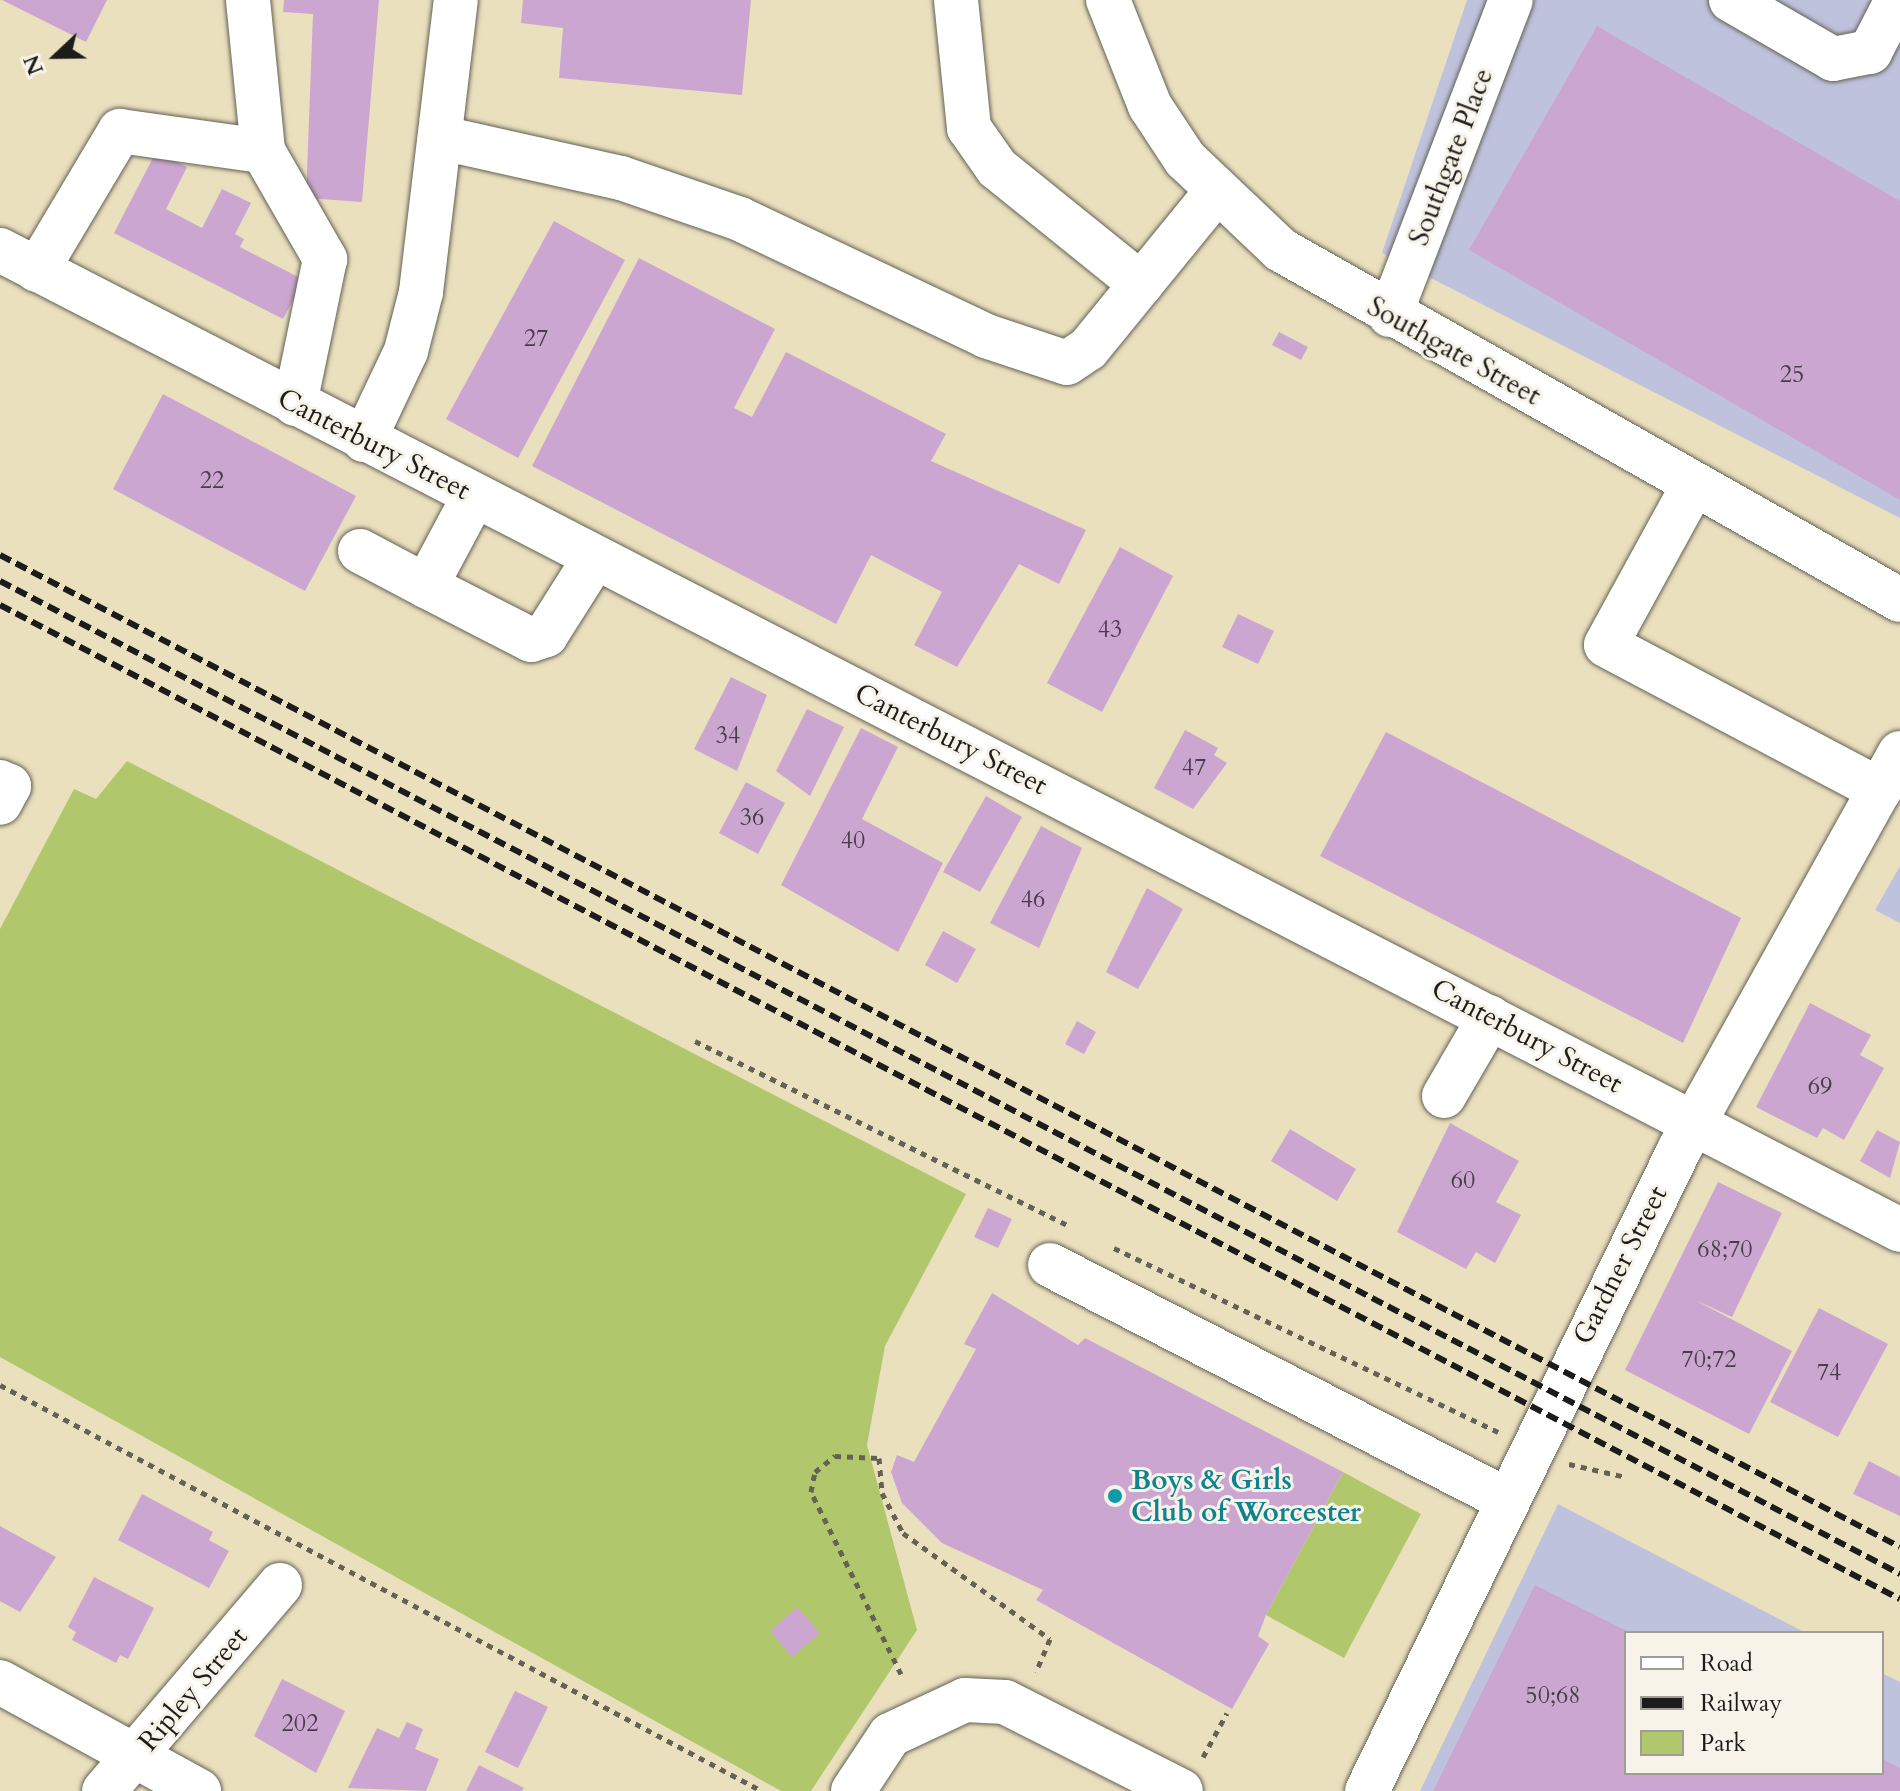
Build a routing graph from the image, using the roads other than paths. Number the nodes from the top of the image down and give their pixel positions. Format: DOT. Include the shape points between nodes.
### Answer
graph roads {
  1 [pos="248,0"];
  2 [pos="456,0"];
  3 [pos="956,0"];
  4 [pos="1108,0"];
  5 [pos="1731,0"];
  6 [pos="1897,0"];
  7 [pos="1519,4"];
  8 [pos="442,138"];
  9 [pos="263,151"];
  10 [pos="1216,192"];
  11 [pos="18,260"];
  12 [pos="1141,284"];
  13 [pos="1390,315"];
  14 [pos="295,404"];
  15 [pos="364,440"];
  16 [pos="1694,484"];
  17 [pos="474,496"];
  18 [pos="360,551"];
  19 [pos="594,559"];
  20 [pos="426,586"];
  21 [pos="1900,600"];
  22 [pos="1890,771"];
  23 [pos="0,782"];
  24 [pos="0,803"];
  25 [pos="1490,1017"];
  26 [pos="1444,1096"];
  27 [pos="1698,1126"];
  28 [pos="1900,1230"];
  29 [pos="1050,1265"];
  30 [pos="1507,1500"];
  31 [pos="280,1585"];
  32 [pos="0,1682"];
  33 [pos="135,1758"];
  34 [pos="1192,1774"];
  35 [pos="104,1791"];
  36 [pos="199,1791"];
  37 [pos="853,1791"];
  38 [pos="1367,1791"];
  1 -- 9 [label="street"];
  2 -- 8 [label="street"];
  3 -- 12 [label="street" via="969,128 997,168"];
  4 -- 10 [label="street, Southgate Street" via="1150,106"];
  5 -- 6 [label="street" via="1833,59 1870,52"];
  7 -- 13 [label="street, Southgate Place"];
  8 -- 12 [label="street" via="621,178 740,219 1037,358 1067,363 1088,349"];
  8 -- 15 [label="street" via="406,351"];
  9 -- 11 [label="street" via="120,131"];
  9 -- 14 [label="street" via="325,259"];
  10 -- 12 [label="street"];
  10 -- 13 [label="street, Southgate Street" via="1281,250"];
  11 -- 14 [label="street, Canterbury Street"];
  13 -- 16 [label="street, Southgate Street"];
  14 -- 15 [label="street, Canterbury Street"];
  15 -- 17 [label="street, Canterbury Street"];
  16 -- 21 [label="street, Southgate Street"];
  16 -- 22 [label="street" via="1606,645"];
  17 -- 19 [label="street, Canterbury Street"];
  17 -- 20 [label="street"];
  18 -- 20 [label="street"];
  19 -- 20 [label="street" via="546,635 531,640"];
  19 -- 25 [label="street, Canterbury Street"];
  22 -- 27 [label="street, Gardner Street"];
  23 -- 24 [label="street" via="9,786"];
  25 -- 26 [label="street"];
  25 -- 27 [label="street, Canterbury Street"];
  27 -- 28 [label="street, Canterbury Street"];
  27 -- 30 [label="street, Gardner Street" via="1672,1163"];
  29 -- 30 [label="street"];
  30 -- 38 [label="street, Gardner Street"];
  31 -- 33 [label="street, Ripley Street"];
  32 -- 33 [label="street"];
  33 -- 35 [label="street, Ripley Street"];
  33 -- 36 [label="street"];
  34 -- 37 [label="street" via="1005,1702 965,1700 890,1735"];
}
